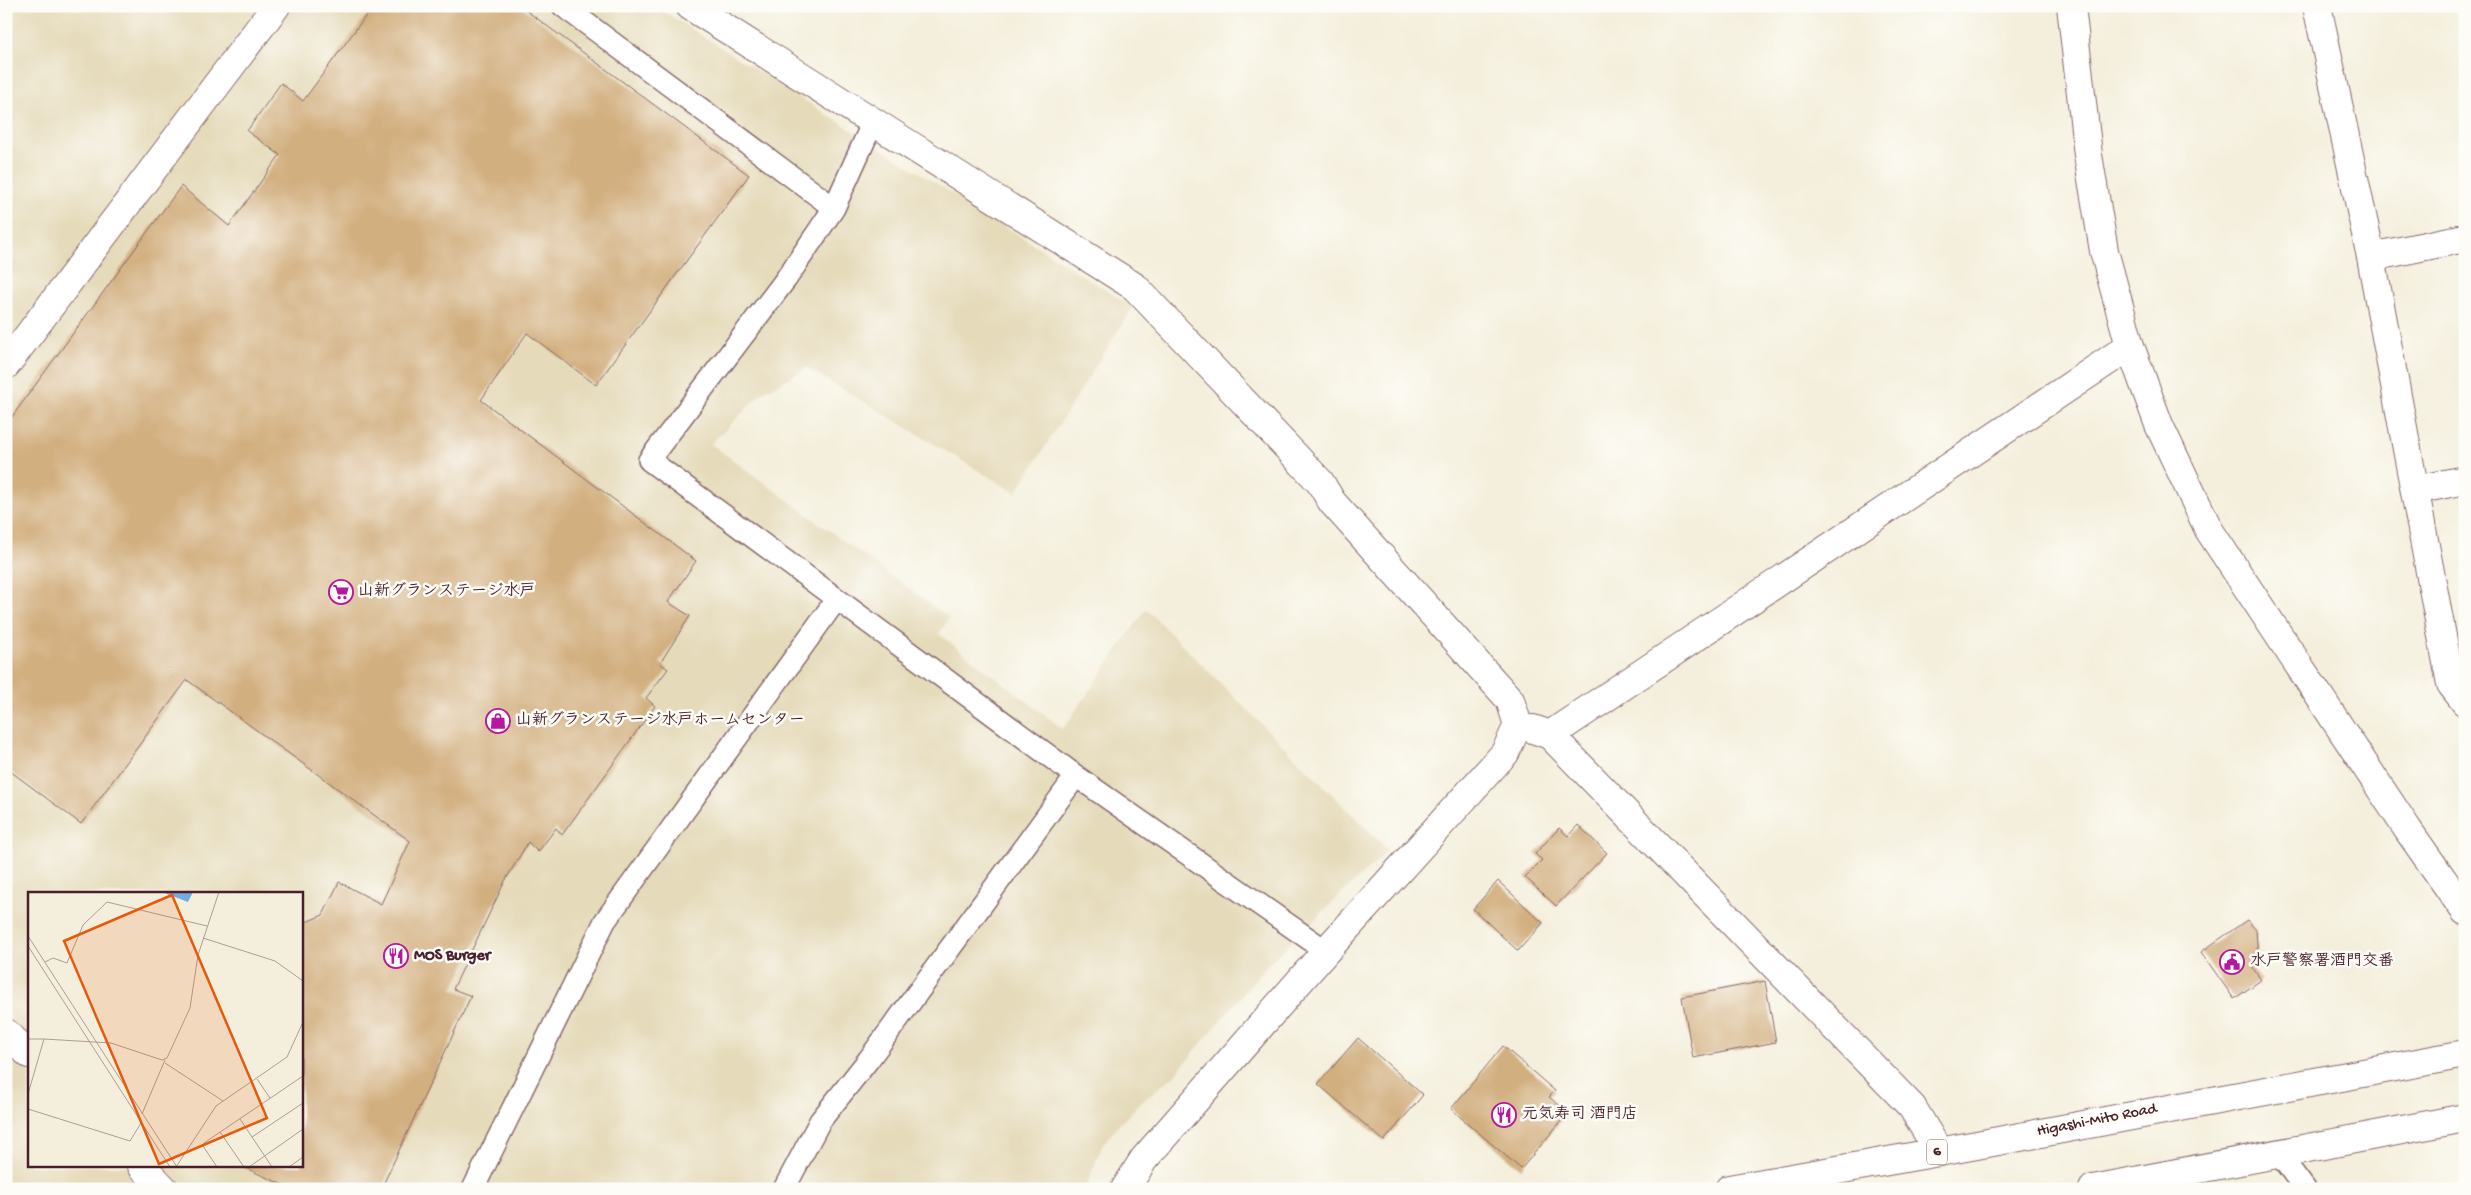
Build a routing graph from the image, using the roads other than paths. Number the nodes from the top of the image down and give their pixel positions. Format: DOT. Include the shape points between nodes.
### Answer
graph roads {
  1 [pos="276,6"];
  2 [pos="563,6"];
  3 [pos="690,6"];
  4 [pos="2071,6"];
  5 [pos="2317,6"];
  6 [pos="873,122"];
  7 [pos="834,208"];
  8 [pos="2465,238"];
  9 [pos="2371,257"];
  10 [pos="2130,346"];
  11 [pos="6,365"];
  12 [pos="2465,480"];
  13 [pos="2415,490"];
  14 [pos="836,600"];
  15 [pos="2465,702"];
  16 [pos="1518,725"];
  17 [pos="1550,734"];
  18 [pos="1076,776"];
  19 [pos="2465,911"];
  20 [pos="1326,952"];
  21 [pos="6,1033"];
  22 [pos="28,1053"];
  23 [pos="2465,1054"];
  24 [pos="2465,1118"];
  25 [pos="1939,1152"];
  26 [pos="2279,1154"];
  27 [pos="144,1168"];
  28 [pos="164,1189"];
  29 [pos="473,1189"];
  30 [pos="784,1189"];
  31 [pos="1126,1189"];
  32 [pos="1729,1189"];
  33 [pos="2093,1189"];
  34 [pos="2305,1189"];
  1 -- 11 [label="main road"];
  2 -- 7 [label="lane"];
  3 -- 6 [label="main road"];
  4 -- 10 [label="main road" via="2088,155 2104,251"];
  5 -- 9 [label="main road"];
  6 -- 7 [label="lane"];
  6 -- 16 [label="main road" via="1141,292 1320,482 1332,502 1510,700"];
  7 -- 14 [label="lane" via="786,279 649,460"];
  8 -- 9 [label="main road"];
  9 -- 13 [label="main road"];
  10 -- 17 [label="main road"];
  10 -- 19 [label="main road" via="2159,425 2209,530"];
  12 -- 13 [label="main road"];
  13 -- 15 [label="main road" via="2451,684"];
  14 -- 18 [label="lane"];
  14 -- 29 [label="lane" via="605,921"];
  16 -- 17 [label="main road"];
  16 -- 20 [label="main road" via="1506,753"];
  17 -- 25 [label="main road" via="1912,1107"];
  18 -- 20 [label="lane"];
  18 -- 30 [label="lane" via="870,1059 820,1121"];
  20 -- 31 [label="main road" via="1144,1159"];
  21 -- 22 [label="main road"];
  23 -- 25 [label="main road, Higashi-Mito Road / 6"];
  24 -- 26 [label="main road"];
  25 -- 32 [label="main road, Higashi-Mito Road / 6"];
  26 -- 33 [label="main road"];
  26 -- 34 [label="lane"];
  27 -- 28 [label="main road"];
}
